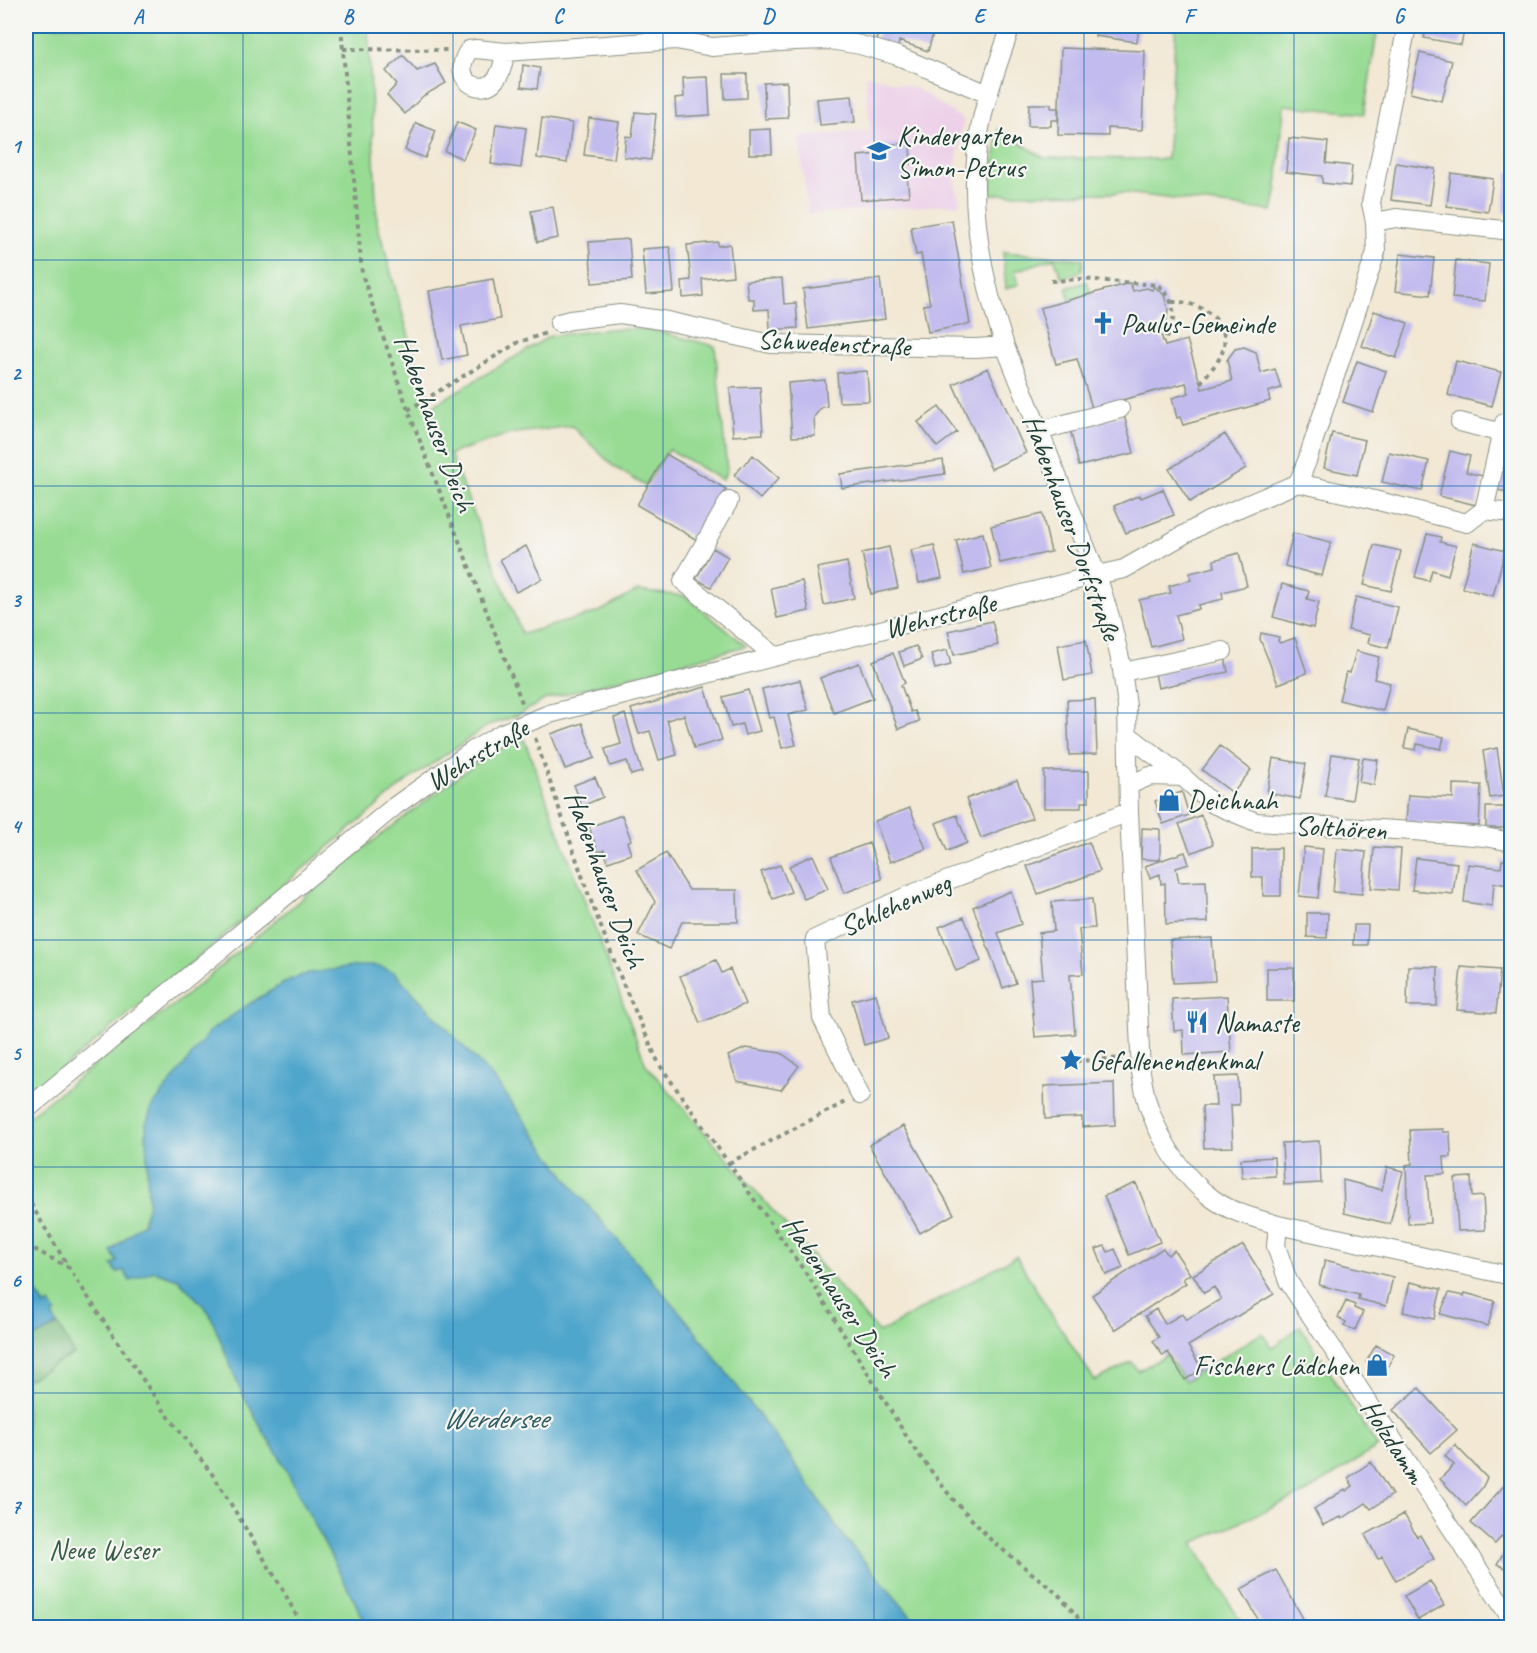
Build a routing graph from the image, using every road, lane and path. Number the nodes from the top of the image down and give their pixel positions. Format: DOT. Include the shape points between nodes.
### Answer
graph roads {
  1 [pos="341,26"];
  2 [pos="1011,26"];
  3 [pos="1407,26"];
  4 [pos="829,33"];
  5 [pos="343,49"];
  6 [pos="469,50"];
  7 [pos="506,52"];
  8 [pos="988,94"];
  9 [pos="1375,222"];
  10 [pos="1512,231"];
  11 [pos="1051,281"];
  12 [pos="1172,302"];
  13 [pos="559,323"];
  14 [pos="1163,342"];
  15 [pos="1005,346"];
  16 [pos="1200,384"];
  17 [pos="1120,409"];
  18 [pos="408,410"];
  19 [pos="1460,422"];
  20 [pos="1039,431"];
  21 [pos="1298,483"];
  22 [pos="729,501"];
  23 [pos="1484,510"];
  24 [pos="1512,513"];
  25 [pos="1097,575"];
  26 [pos="1223,651"];
  27 [pos="775,656"];
  28 [pos="1123,672"];
  29 [pos="529,722"];
  30 [pos="1128,735"];
  31 [pos="1183,777"];
  32 [pos="1128,785"];
  33 [pos="1129,812"];
  34 [pos="1512,842"];
  35 [pos="1140,1057"];
  36 [pos="1076,1061"];
  37 [pos="861,1095"];
  38 [pos="26,1110"];
  39 [pos="729,1163"];
  40 [pos="26,1196"];
  41 [pos="1278,1225"];
  42 [pos="26,1245"];
  43 [pos="69,1268"];
  44 [pos="1512,1276"];
  45 [pos="1512,1620"];
  46 [pos="303,1628"];
  47 [pos="1082,1628"];
  1 -- 5 [label="path, Habenhauser Deich"];
  2 -- 8 [label="street, Habenhauser Dorfstraße"];
  3 -- 9 [label="street" via="1371,203"];
  4 -- 7 [label="street" via="795,41 712,47 676,40"];
  4 -- 8 [label="street" via="898,56"];
  5 -- 6 [label="path"];
  5 -- 18 [label="path, Habenhauser Deich" via="362,273"];
  6 -- 7 [label="street"];
  6 -- 7 [label="street" via="461,69 464,78 480,87 497,79"];
  8 -- 15 [label="street, Habenhauser Dorfstraße" via="976,156 976,217 994,315"];
  9 -- 10 [label="street" via="1396,218"];
  9 -- 21 [label="street" via="1376,252"];
  11 -- 12 [label="path" via="1082,279 1158,285"];
  12 -- 14 [label="path" via="1171,330"];
  12 -- 16 [label="path" via="1205,310 1224,333 1220,358"];
  13 -- 15 [label="street, Schwedenstraße" via="620,314 771,344"];
  13 -- 18 [label="path" via="553,330 517,343"];
  15 -- 20 [label="street, Habenhauser Dorfstraße"];
  17 -- 20 [label="street"];
  18 -- 29 [label="path, Habenhauser Deich"];
  19 -- 23 [label="street" via="1503,428"];
  20 -- 25 [label="street, Habenhauser Dorfstraße"];
  21 -- 23 [label="street" via="1467,523"];
  21 -- 25 [label="street, Wehrstraße" via="1208,521 1124,569"];
  22 -- 27 [label="street" via="683,581"];
  23 -- 24 [label="street"];
  25 -- 27 [label="street, Wehrstraße"];
  25 -- 28 [label="street, Habenhauser Dorfstraße"];
  26 -- 28 [label="street"];
  27 -- 29 [label="street, Wehrstraße"];
  28 -- 30 [label="street, Habenhauser Dorfstraße"];
  29 -- 38 [label="street, Wehrstraße" via="472,751 395,806"];
  29 -- 39 [label="path, Habenhauser Deich" via="589,896 659,1064"];
  30 -- 31 [label="street, Solthören"];
  30 -- 32 [label="street, Habenhauser Dorfstraße"];
  31 -- 32 [label="street" via="1150,776"];
  31 -- 34 [label="street, Solthören" via="1213,804 1256,822 1413,831"];
  32 -- 33 [label="street, Habenhauser Dorfstraße"];
  33 -- 35 [label="street, Habenhauser Dorfstraße"];
  33 -- 37 [label="street, Schlehenweg" via="909,895 815,939 822,1018"];
  35 -- 36 [label="path"];
  35 -- 41 [label="street, Habenhauser Dorfstraße" via="1151,1113 1182,1168 1213,1199 1242,1214"];
  37 -- 39 [label="path"];
  39 -- 47 [label="path, Habenhauser Deich" via="810,1279 913,1447 951,1497 992,1541 1059,1595"];
  40 -- 43 [label="path"];
  41 -- 44 [label="street, Habenhauser Dorfstraße"];
  41 -- 45 [label="street, Holzdamm" via="1276,1246 1288,1281"];
  42 -- 43 [label="path"];
  43 -- 46 [label="path" via="163,1409 215,1478"];
}
